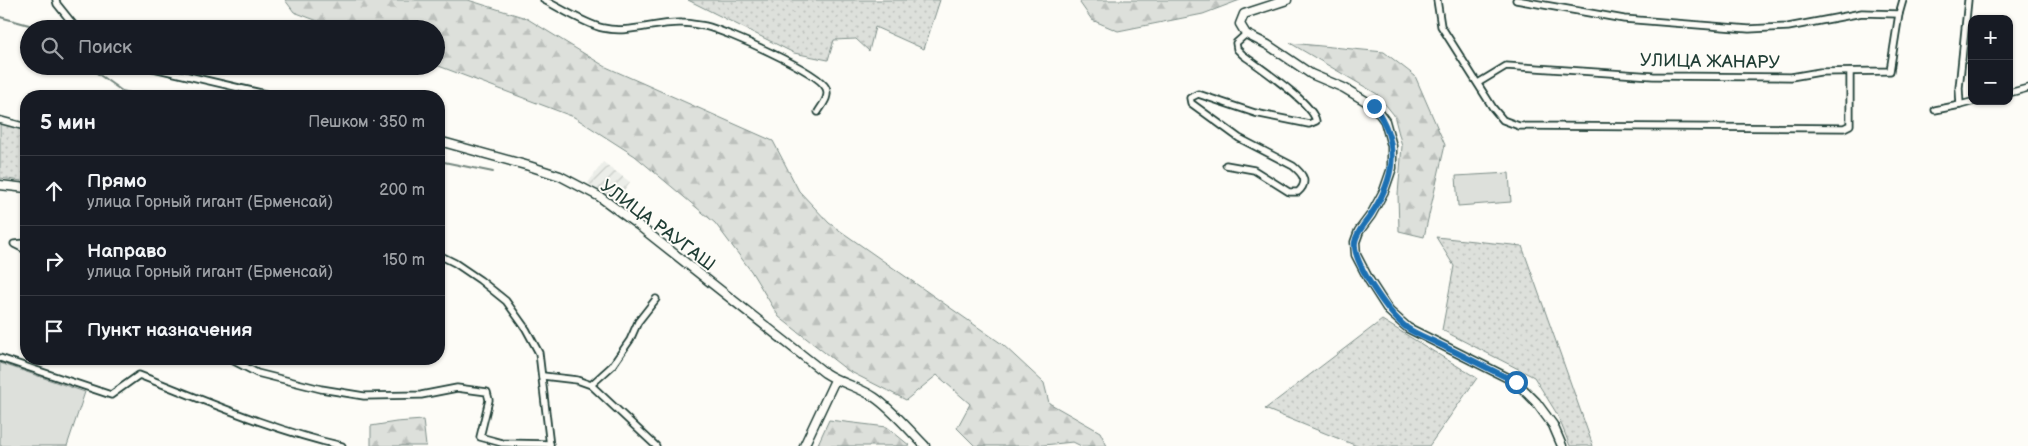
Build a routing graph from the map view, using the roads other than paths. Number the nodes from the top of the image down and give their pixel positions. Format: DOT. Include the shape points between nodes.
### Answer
graph roads {
  1 [pos="56,0"];
  2 [pos="544,0"];
  3 [pos="1287,0"];
  4 [pos="1437,0"];
  5 [pos="1516,0"];
  6 [pos="1903,0"];
  7 [pos="1968,0"];
  8 [pos="1899,14"];
  9 [pos="69,20"];
  10 [pos="1246,34"];
  11 [pos="1850,72"];
  12 [pos="184,75"];
  13 [pos="1478,83"];
  14 [pos="2028,88"];
  15 [pos="248,90"];
  16 [pos="2013,92"];
  17 [pos="1968,103"];
  18 [pos="1960,105"];
  19 [pos="1935,110"];
  20 [pos="818,112"];
  21 [pos="0,120"];
  22 [pos="20,125"];
  23 [pos="445,143"];
  24 [pos="1226,165"];
  25 [pos="0,184"];
  26 [pos="20,187"];
  27 [pos="20,244"];
  28 [pos="20,247"];
  29 [pos="445,258"];
  30 [pos="656,299"];
  31 [pos="0,358"];
  32 [pos="20,365"];
  33 [pos="21,365"];
  34 [pos="242,365"];
  35 [pos="542,376"];
  36 [pos="835,380"];
  37 [pos="590,385"];
  38 [pos="550,445"];
  39 [pos="342,446"];
  40 [pos="656,446"];
  41 [pos="804,446"];
  42 [pos="925,446"];
  43 [pos="1562,446"];
  1 -- 9 [label="street"];
  2 -- 20 [label="street" via="600,28 625,30 682,23 728,34 791,63 819,80 827,93"];
  3 -- 10 [label="street" via="1244,14 1240,24"];
  4 -- 13 [label="street" via="1441,26"];
  5 -- 8 [label="street" via="1624,19 1749,29 1788,27 1862,13"];
  6 -- 8 [label="street"];
  7 -- 18 [label="street"];
  8 -- 11 [label="street, УЛИЦА ЖАНАРУ" via="1890,71"];
  10 -- 24 [label="street" via="1236,43 1237,49 1285,86 1310,109 1316,121 1309,124 1255,113 1193,95 1191,103 1239,138 1297,169 1305,180 1298,192 1289,192 1254,170"];
  10 -- 43 [label="street" via="1312,74 1374,106 1385,121 1392,146 1392,168 1384,191 1355,242 1356,255 1369,280 1389,311 1408,328 1516,382 1553,425"];
  11 -- 13 [label="street, УЛИЦА ЖАНАРУ" via="1820,72 1791,77 1653,76 1506,66"];
  11 -- 13 [label="street" via="1850,125 1844,128 1519,126 1503,120"];
  12 -- 15 [label="street"];
  14 -- 16 [label="street"];
  17 -- 18 [label="street"];
  18 -- 19 [label="street"];
  21 -- 22 [label="street"];
  23 -- 36 [label="street, УЛИЦА РАУГАШ" via="560,176 600,197"];
  25 -- 26 [label="street"];
  27 -- 28 [label="street" via="14,244"];
  29 -- 35 [label="street" via="506,301 539,353"];
  30 -- 37 [label="street" via="612,366"];
  31 -- 32 [label="street"];
  33 -- 39 [label="street" via="111,395 138,375 263,424"];
  34 -- 38 [label="street" via="257,373 364,396 421,394 457,388 482,390 487,392 489,400 480,437 502,443"];
  35 -- 37 [label="street" via="577,380"];
  35 -- 38 [label="street"];
  36 -- 41 [label="street"];
  36 -- 42 [label="street, УЛИЦА РАУГАШ" via="853,385 875,398"];
  37 -- 40 [label="street"];
}
